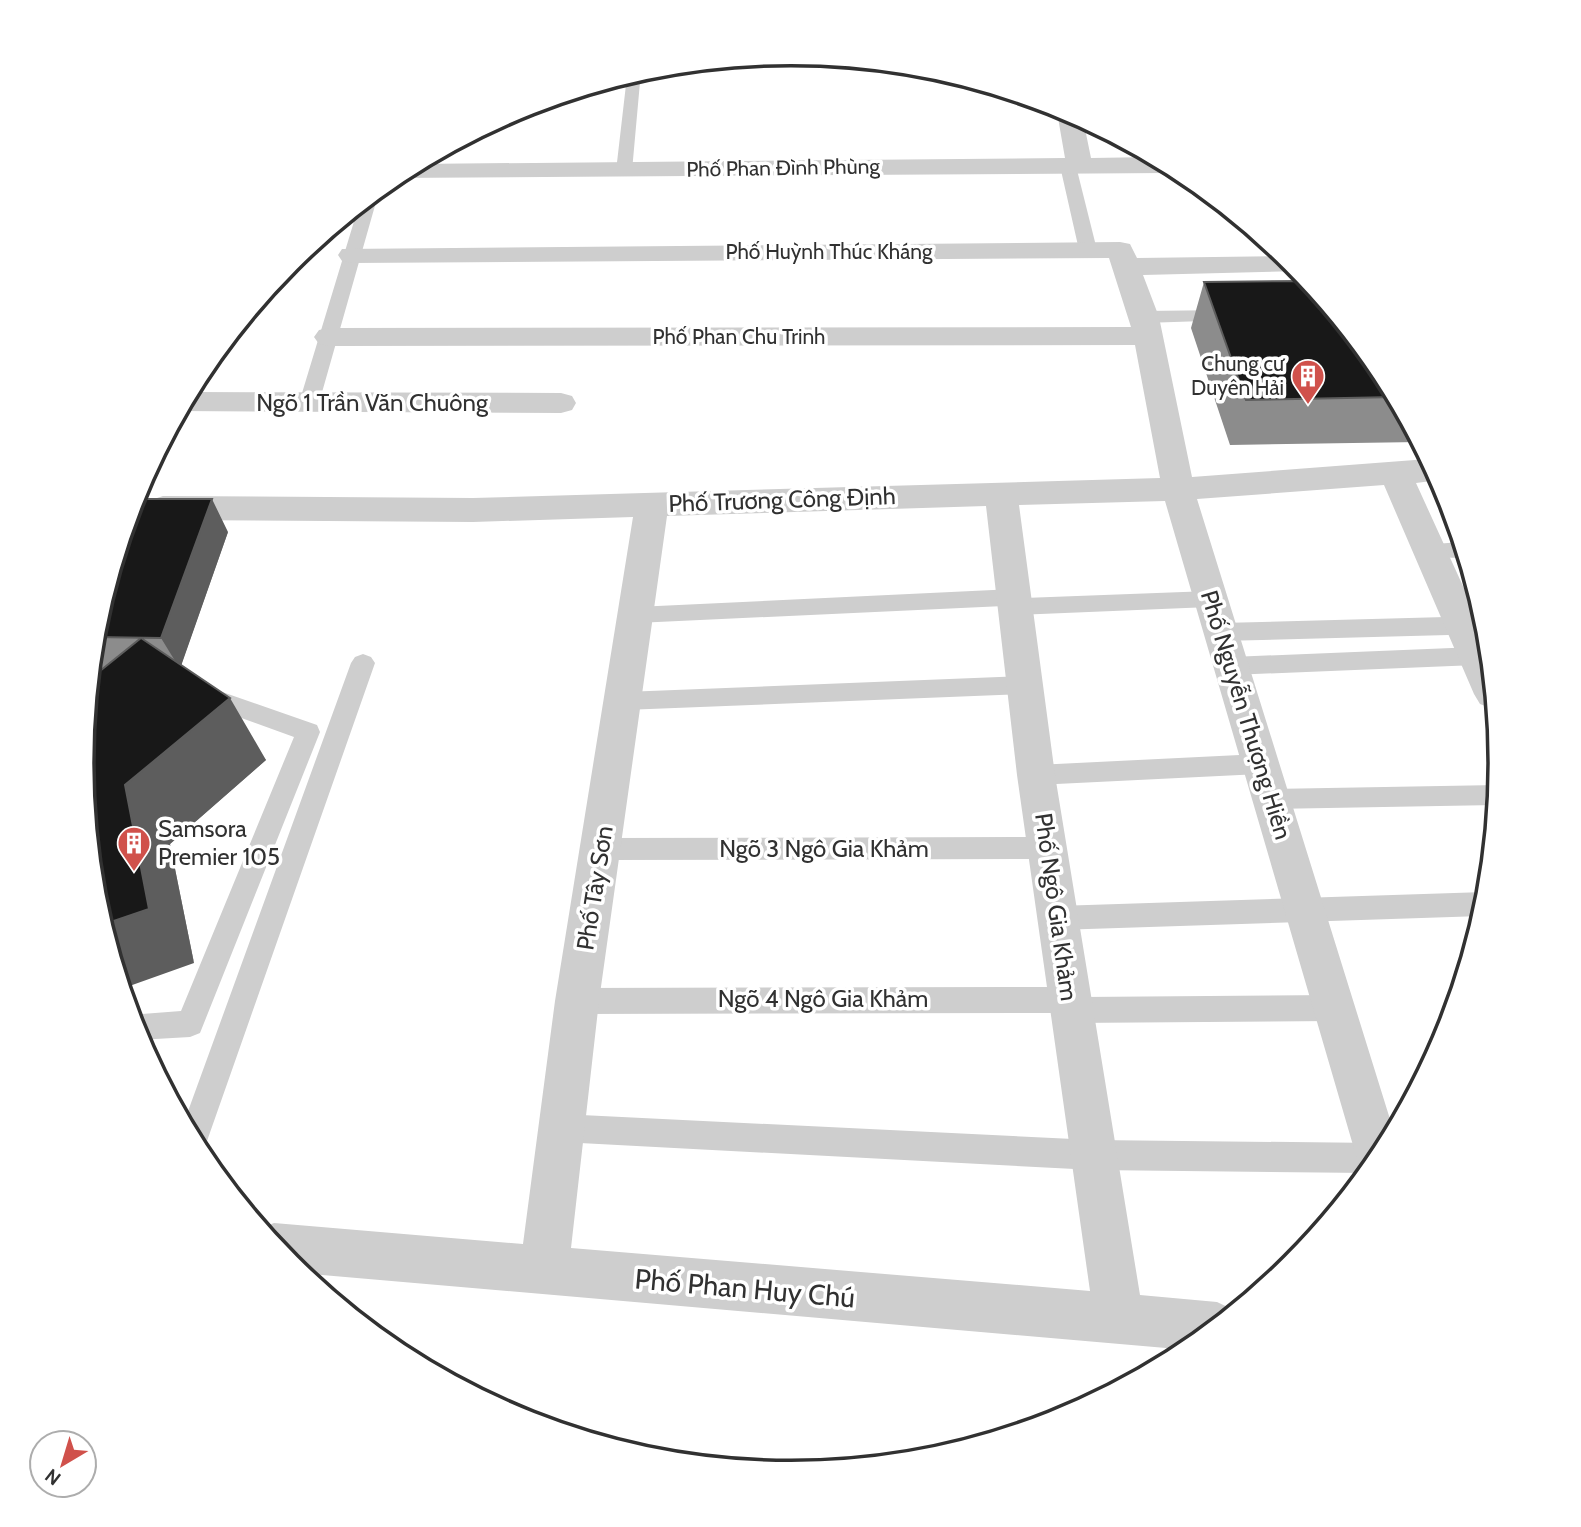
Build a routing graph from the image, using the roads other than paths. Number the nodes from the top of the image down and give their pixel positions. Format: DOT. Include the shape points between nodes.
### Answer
graph roads {
  1 [pos="634,85"];
  2 [pos="1070,126"];
  3 [pos="1074,165"];
  4 [pos="1147,165"];
  5 [pos="624,171"];
  6 [pos="423,172"];
  7 [pos="365,212"];
  8 [pos="1088,250"];
  9 [pos="352,255"];
  10 [pos="1276,264"];
  11 [pos="1126,267"];
  12 [pos="1243,316"];
  13 [pos="1146,327"];
  14 [pos="329,337"];
  15 [pos="195,402"];
  16 [pos="309,403"];
  17 [pos="562,403"];
  18 [pos="1423,471"];
  19 [pos="1395,472"];
  20 [pos="1178,489"];
  21 [pos="1001,493"];
  22 [pos="652,505"];
  23 [pos="143,508"];
  24 [pos="1447,551"];
  25 [pos="1015,602"];
  26 [pos="636,615"];
  27 [pos="1221,632"];
  28 [pos="1475,635"];
  29 [pos="363,663"];
  30 [pos="1025,685"];
  31 [pos="175,696"];
  32 [pos="624,701"];
  33 [pos="1260,764"];
  34 [pos="1036,775"];
  35 [pos="1487,795"];
  36 [pos="1271,799"];
  37 [pos="1047,848"];
  38 [pos="601,849"];
  39 [pos="1473,905"];
  40 [pos="1306,912"];
  41 [pos="1057,918"];
  42 [pos="577,1001"];
  43 [pos="1070,1005"];
  44 [pos="1334,1008"];
  45 [pos="146,1026"];
  46 [pos="197,1127"];
  47 [pos="561,1128"];
  48 [pos="1374,1145"];
  49 [pos="1094,1154"];
  50 [pos="1364,1159"];
  51 [pos="291,1248"];
  52 [pos="544,1271"];
  53 [pos="1119,1320"];
  54 [pos="1203,1325"];
  1 -- 5 [label="lane"];
  2 -- 3 [label="street"];
  3 -- 4 [label="street, Phố Phan Đình Phùng"];
  3 -- 5 [label="street, Phố Phan Đình Phùng"];
  3 -- 8 [label="lane"];
  5 -- 6 [label="street, Phố Phan Đình Phùng"];
  7 -- 9 [label="lane"];
  8 -- 9 [label="street, Phố Huỳnh Thúc Kháng"];
  8 -- 11 [label="street, Phố Huỳnh Thúc Kháng" via="1120,250"];
  9 -- 14 [label="lane"];
  10 -- 11 [label="street"];
  11 -- 13 [label="street, Phố Nguyễn Thượng Hiền"];
  12 -- 13 [label="lane"];
  13 -- 14 [label="street, Phố Phan Chu Trinh"];
  13 -- 20 [label="street, Phố Nguyễn Thượng Hiền"];
  14 -- 16 [label="lane"];
  15 -- 16 [label="street, Ngõ 1 Trần Văn Chuông"];
  16 -- 17 [label="street, Ngõ 1 Trần Văn Chuông"];
  18 -- 19 [label="street, Phố Trương Công Định"];
  19 -- 20 [label="street, Phố Trương Công Định"];
  19 -- 24 [label="street"];
  20 -- 21 [label="street, Phố Trương Công Định"];
  20 -- 27 [label="street, Phố Nguyễn Thượng Hiền"];
  21 -- 22 [label="street, Phố Trương Công Định"];
  21 -- 25 [label="street, Phố Ngô Gia Khảm"];
  22 -- 23 [label="street, Phố Trương Công Định" via="473,510"];
  22 -- 26 [label="street, Phố Tây Sơn"];
  24 -- 28 [label="street"];
  25 -- 26 [label="lane"];
  25 -- 27 [label="lane"];
  25 -- 30 [label="street, Phố Ngô Gia Khảm"];
  26 -- 32 [label="street, Phố Tây Sơn"];
  27 -- 28 [label="lane"];
  27 -- 28 [label="lane"];
  27 -- 33 [label="street, Phố Nguyễn Thượng Hiền"];
  29 -- 46 [label="lane"];
  30 -- 32 [label="lane"];
  30 -- 34 [label="street, Phố Ngô Gia Khảm"];
  31 -- 45 [label="lane" via="187,688 308,732 190,1024"];
  32 -- 38 [label="street, Phố Tây Sơn"];
  33 -- 34 [label="lane"];
  33 -- 36 [label="street, Phố Nguyễn Thượng Hiền"];
  34 -- 37 [label="street, Phố Ngô Gia Khảm"];
  35 -- 36 [label="lane"];
  36 -- 40 [label="street, Phố Nguyễn Thượng Hiền"];
  37 -- 38 [label="lane, Ngõ 3 Ngô Gia Khảm"];
  37 -- 41 [label="street, Phố Ngô Gia Khảm"];
  38 -- 42 [label="street, Phố Tây Sơn"];
  39 -- 40 [label="lane"];
  40 -- 41 [label="lane"];
  40 -- 44 [label="street, Phố Nguyễn Thượng Hiền"];
  41 -- 43 [label="street, Phố Ngô Gia Khảm"];
  42 -- 43 [label="lane, Ngõ 4 Ngô Gia Khảm"];
  42 -- 47 [label="street, Phố Tây Sơn"];
  43 -- 44 [label="lane, Ngõ 4 Ngô Gia Khảm"];
  43 -- 49 [label="street, Phố Ngô Gia Khảm"];
  44 -- 48 [label="street, Phố Nguyễn Thượng Hiền"];
  47 -- 49 [label="lane"];
  47 -- 52 [label="street, Phố Tây Sơn"];
  49 -- 50 [label="lane"];
  49 -- 53 [label="street, Phố Ngô Gia Khảm"];
  51 -- 52 [label="street, Phố Phan Huy Chú"];
  52 -- 53 [label="street, Phố Phan Huy Chú"];
  53 -- 54 [label="street, Phố Phan Huy Chú"];
}
